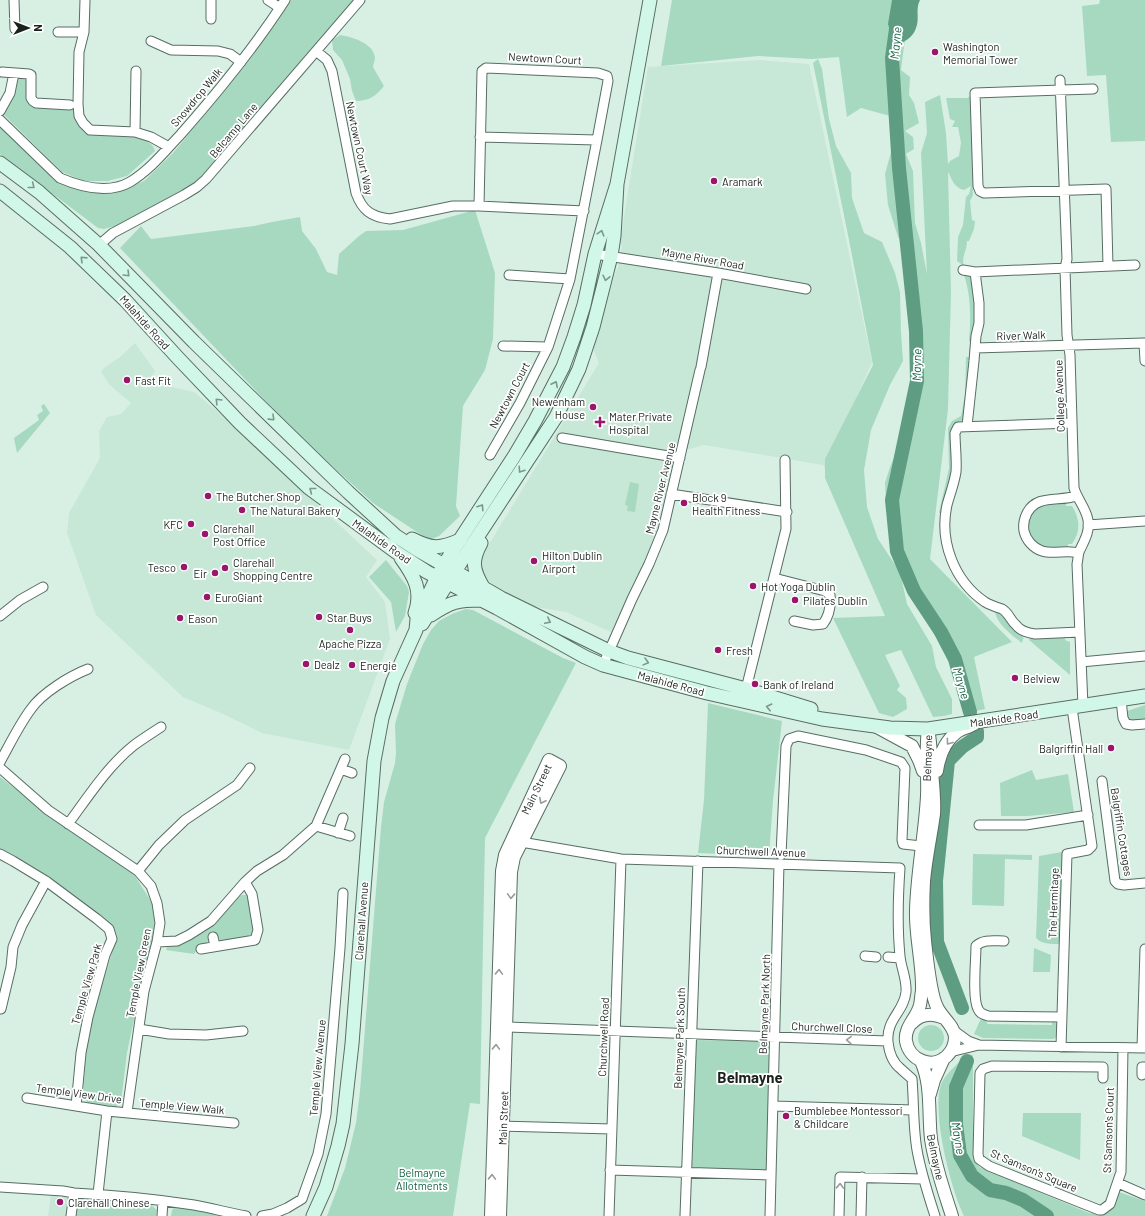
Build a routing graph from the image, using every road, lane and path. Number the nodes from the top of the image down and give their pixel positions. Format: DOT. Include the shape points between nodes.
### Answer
graph roads {
  1 [pos="14,0"];
  2 [pos="85,0"];
  3 [pos="211,0"];
  4 [pos="268,0"];
  5 [pos="360,0"];
  6 [pos="650,0"];
  7 [pos="282,4"];
  8 [pos="211,19"];
  9 [pos="14,29"];
  10 [pos="58,32"];
  11 [pos="84,32"];
  12 [pos="151,40"];
  13 [pos="316,51"];
  14 [pos="241,62"];
  15 [pos="136,71"];
  16 [pos="2,72"];
  17 [pos="14,73"];
  18 [pos="1060,80"];
  19 [pos="1093,89"];
  20 [pos="1061,90"];
  21 [pos="70,105"];
  22 [pos="0,111"];
  23 [pos="0,120"];
  24 [pos="135,132"];
  25 [pos="480,136"];
  26 [pos="598,140"];
  27 [pos="169,147"];
  28 [pos="0,163"];
  29 [pos="617,184"];
  30 [pos="1064,190"];
  31 [pos="0,191"];
  32 [pos="479,206"];
  33 [pos="584,211"];
  34 [pos="99,245"];
  35 [pos="595,254"];
  36 [pos="611,256"];
  37 [pos="1135,265"];
  38 [pos="1108,266"];
  39 [pos="1065,268"];
  40 [pos="963,270"];
  41 [pos="975,272"];
  42 [pos="718,273"];
  43 [pos="509,275"];
  44 [pos="570,279"];
  45 [pos="806,289"];
  46 [pos="1068,345"];
  47 [pos="503,346"];
  48 [pos="548,347"];
  49 [pos="975,348"];
  50 [pos="1145,361"];
  51 [pos="1072,422"];
  52 [pos="967,426"];
  53 [pos="562,438"];
  54 [pos="490,455"];
  55 [pos="680,458"];
  56 [pos="785,460"];
  57 [pos="671,494"];
  58 [pos="1076,496"];
  59 [pos="503,497"];
  60 [pos="787,512"];
  61 [pos="380,520"];
  62 [pos="1145,521"];
  63 [pos="1088,525"];
  64 [pos="460,540"];
  65 [pos="396,552"];
  66 [pos="1078,554"];
  67 [pos="446,574"];
  68 [pos="774,578"];
  69 [pos="43,587"];
  70 [pos="483,587"];
  71 [pos="483,600"];
  72 [pos="499,603"];
  73 [pos="0,616"];
  74 [pos="426,619"];
  75 [pos="794,621"];
  76 [pos="1080,632"];
  77 [pos="414,635"];
  78 [pos="609,651"];
  79 [pos="1145,656"];
  80 [pos="1081,662"];
  81 [pos="603,665"];
  82 [pos="88,669"];
  83 [pos="746,688"];
  84 [pos="1145,696"];
  85 [pos="1121,700"];
  86 [pos="1078,707"];
  87 [pos="980,721"];
  88 [pos="1145,724"];
  89 [pos="862,725"];
  90 [pos="161,727"];
  91 [pos="877,727"];
  92 [pos="928,729"];
  93 [pos="345,759"];
  94 [pos="0,762"];
  95 [pos="0,768"];
  96 [pos="250,768"];
  97 [pos="341,769"];
  98 [pos="352,773"];
  99 [pos="1102,781"];
  100 [pos="927,796"];
  101 [pos="934,812"];
  102 [pos="1088,815"];
  103 [pos="343,818"];
  104 [pos="68,824"];
  105 [pos="979,825"];
  106 [pos="316,826"];
  107 [pos="338,833"];
  108 [pos="350,836"];
  109 [pos="521,842"];
  110 [pos="921,846"];
  111 [pos="0,854"];
  112 [pos="621,859"];
  113 [pos="780,859"];
  114 [pos="698,862"];
  115 [pos="138,871"];
  116 [pos="46,881"];
  117 [pos="245,882"];
  118 [pos="1145,883"];
  119 [pos="343,892"];
  120 [pos="213,937"];
  121 [pos="1004,941"];
  122 [pos="158,942"];
  123 [pos="215,946"];
  124 [pos="201,949"];
  125 [pos="1145,949"];
  126 [pos="865,956"];
  127 [pos="876,957"];
  128 [pos="888,957"];
  129 [pos="900,958"];
  130 [pos="1,1009"];
  131 [pos="1062,1017"];
  132 [pos="944,1018"];
  133 [pos="910,1026"];
  134 [pos="506,1027"];
  135 [pos="139,1029"];
  136 [pos="953,1030"];
  137 [pos="243,1031"];
  138 [pos="615,1032"];
  139 [pos="692,1034"];
  140 [pos="775,1037"];
  141 [pos="888,1041"];
  142 [pos="978,1045"];
  143 [pos="1061,1047"];
  144 [pos="1123,1048"];
  145 [pos="1144,1048"];
  146 [pos="947,1055"];
  147 [pos="921,1061"];
  148 [pos="1103,1078"];
  149 [pos="929,1097"];
  150 [pos="27,1098"];
  151 [pos="76,1106"];
  152 [pos="773,1106"];
  153 [pos="913,1110"];
  154 [pos="106,1111"];
  155 [pos="127,1112"];
  156 [pos="234,1123"];
  157 [pos="503,1126"];
  158 [pos="612,1129"];
  159 [pos="610,1170"];
  160 [pos="687,1172"];
  161 [pos="771,1175"];
  162 [pos="862,1177"];
  163 [pos="923,1179"];
  164 [pos="1118,1184"];
  165 [pos="0,1187"];
  166 [pos="74,1193"];
  167 [pos="98,1194"];
  168 [pos="1145,1194"];
  169 [pos="163,1201"];
  170 [pos="72,1216"];
  171 [pos="162,1216"];
  172 [pos="246,1216"];
  173 [pos="262,1216"];
  174 [pos="313,1216"];
  175 [pos="491,1216"];
  176 [pos="500,1216"];
  177 [pos="609,1216"];
  178 [pos="685,1216"];
  179 [pos="770,1216"];
  180 [pos="839,1216"];
  181 [pos="861,1216"];
  182 [pos="935,1216"];
  183 [pos="952,1216"];
  1 -- 9 [label="street"];
  2 -- 11 [label="street"];
  3 -- 8 [label="street"];
  4 -- 7 [label="street, Snowdrop Walk"];
  5 -- 13 [label="street, Belcamp Lane"];
  6 -- 29 [label="main road"];
  7 -- 14 [label="street, Snowdrop Walk"];
  10 -- 11 [label="street"];
  11 -- 24 [label="street" via="79,52 78,104 82,123 90,130"];
  12 -- 14 [label="street, Snowdrop Walk" via="171,50 218,51 230,54"];
  13 -- 32 [label="street, Newtown Court Way" via="327,60 332,71 356,192 365,210 376,217 390,219 438,208"];
  13 -- 34 [label="street, Belcamp Lane" via="206,179 184,195 113,233"];
  14 -- 27 [label="street, Snowdrop Walk"];
  15 -- 24 [label="street"];
  16 -- 17 [label="street"];
  17 -- 21 [label="street" via="31,75 32,98 36,103"];
  17 -- 22 [label="street" via="10,92"];
  18 -- 20 [label="street, College Avenue"];
  19 -- 20 [label="street"];
  20 -- 30 [label="street, College Avenue"];
  20 -- 30 [label="street" via="972,93 980,191 986,193"];
  23 -- 27 [label="street, Snowdrop Walk" via="60,178 91,188 109,188 130,182 151,166"];
  24 -- 27 [label="street"];
  25 -- 26 [label="street"];
  25 -- 26 [label="street, Newtown Court" via="482,71 486,68 598,73 607,76"];
  25 -- 32 [label="street, Newtown Court"];
  26 -- 33 [label="street, Newtown Court"];
  28 -- 34 [label="main road, Malahide Road, one-way" via="39,192"];
  35 -- 29 [label="main road, one-way"];
  29 -- 36 [label="main road"];
  30 -- 38 [label="street" via="1106,189"];
  30 -- 39 [label="street, College Avenue" via="1067,258"];
  65 -- 31 [label="main road, Malahide Road, one-way" via="309,488 240,423 114,289 70,247"];
  32 -- 33 [label="street"];
  33 -- 44 [label="street, Newtown Court"];
  34 -- 61 [label="main road, Malahide Road, one-way" via="212,359"];
  35 -- 36 [label="street, Mayne River Road"];
  64 -- 35 [label="main road, one-way" via="515,456 563,367 584,305"];
  36 -- 42 [label="street, Mayne River Road"];
  36 -- 59 [label="main road, one-way" via="579,369 552,422"];
  37 -- 38 [label="street"];
  38 -- 39 [label="street"];
  39 -- 41 [label="street"];
  39 -- 46 [label="street, College Avenue"];
  40 -- 41 [label="street"];
  41 -- 49 [label="street" via="979,303"];
  42 -- 45 [label="street, Mayne River Road"];
  42 -- 55 [label="street, Mayne River Avenue" via="701,369"];
  43 -- 44 [label="street"];
  44 -- 48 [label="street, Newtown Court"];
  46 -- 49 [label="street, River Walk"];
  46 -- 50 [label="street, River Walk" via="1144,343"];
  46 -- 51 [label="street, College Avenue"];
  47 -- 48 [label="street, Newtown Court"];
  48 -- 54 [label="street, Newtown Court"];
  49 -- 52 [label="street"];
  51 -- 52 [label="street"];
  51 -- 58 [label="street, College Avenue"];
  52 -- 76 [label="street" via="958,427 955,431 956,472 947,506 947,547 957,574 984,601 1006,612 1016,626 1028,633"];
  53 -- 55 [label="street"];
  55 -- 57 [label="street, Mayne River Avenue"];
  56 -- 60 [label="street"];
  57 -- 60 [label="street"];
  57 -- 78 [label="street, Mayne River Avenue" via="663,530 652,558"];
  58 -- 63 [label="street, College Avenue" via="1084,507"];
  58 -- 66 [label="street" via="1049,499 1035,504 1027,513 1023,527 1029,542 1042,551"];
  59 -- 67 [label="main road"];
  59 -- 70 [label="main road" via="499,513 474,558 476,574"];
  60 -- 68 [label="street" via="786,529"];
  61 -- 64 [label="main road" via="428,546 442,547"];
  61 -- 67 [label="main road, Malahide Road"];
  62 -- 63 [label="street"];
  63 -- 66 [label="street, College Avenue" via="1088,532"];
  64 -- 67 [label="main road"];
  65 -- 67 [label="main road, Malahide Road"];
  65 -- 77 [label="main road" via="418,586 417,608 409,629"];
  66 -- 76 [label="street, College Avenue"];
  67 -- 70 [label="main road, Malahide Road"];
  67 -- 71 [label="main road, Malahide Road"];
  67 -- 74 [label="main road, Clarehall Avenue"];
  67 -- 77 [label="main road, Clarehall Avenue" via="417,619"];
  68 -- 75 [label="street" via="825,591 830,595 829,612 823,624 813,625"];
  68 -- 83 [label="street"];
  69 -- 73 [label="street" via="20,600"];
  70 -- 72 [label="main road, Malahide Road"];
  71 -- 72 [label="main road, Malahide Road"];
  71 -- 74 [label="main road" via="459,600"];
  72 -- 78 [label="main road, Malahide Road, one-way"];
  72 -- 81 [label="main road, Malahide Road"];
  74 -- 77 [label="main road, Clarehall Avenue"];
  76 -- 80 [label="street, College Avenue"];
  77 -- 174 [label="main road, Clarehall Avenue" via="393,681 382,718 374,762 347,1092 338,1146 326,1187"];
  78 -- 81 [label="street, Mayne River Avenue"];
  78 -- 83 [label="main road, Malahide Road, one-way"];
  79 -- 80 [label="street"];
  80 -- 86 [label="street, College Avenue"];
  89 -- 81 [label="main road, Malahide Road, one-way" via="822,719 707,693"];
  82 -- 94 [label="street" via="50,690 31,708"];
  83 -- 89 [label="main road, Malahide Road"];
  84 -- 85 [label="main road, Malahide Road"];
  85 -- 86 [label="main road, Malahide Road"];
  85 -- 88 [label="street" via="1126,724"];
  86 -- 87 [label="main road, Malahide Road"];
  86 -- 102 [label="street, The Hermitage"];
  87 -- 92 [label="main road, Malahide Road"];
  87 -- 101 [label="street, one-way" via="956,732 940,757"];
  89 -- 91 [label="main road, Malahide Road"];
  90 -- 104 [label="street" via="120,758"];
  91 -- 92 [label="main road, Malahide Road"];
  91 -- 100 [label="street" via="912,746 923,770"];
  92 -- 100 [label="street, Belmayne"];
  92 -- 101 [label="street, Belmayne" via="932,751"];
  93 -- 97 [label="street"];
  95 -- 104 [label="street, Temple View Green"];
  96 -- 115 [label="street" via="237,785 185,820 159,845"];
  97 -- 98 [label="street"];
  97 -- 106 [label="street"];
  99 -- 118 [label="street, Balgriffin Cottages" via="1115,880 1118,884 1124,885"];
  100 -- 110 [label="street, Belmayne"];
  101 -- 132 [label="street, Belmayne" via="924,882 924,935 934,999"];
  102 -- 105 [label="street" via="1026,825"];
  102 -- 131 [label="street, The Hermitage" via="1092,846 1088,850 1067,854"];
  103 -- 107 [label="street"];
  104 -- 115 [label="street, Temple View Green"];
  106 -- 107 [label="street"];
  106 -- 117 [label="street" via="283,855 256,871"];
  107 -- 108 [label="street"];
  109 -- 112 [label="street, Churchwell Avenue"];
  109 -- 134 [label="street, Main Street, one-way" via="511,872"];
  175 -- 109 [label="street, Main Street, one-way" via="502,871 505,855 549,760 560,766"];
  110 -- 113 [label="street, Belmayne Park North" via="903,844 902,840 905,768 901,762 866,750 798,736 789,739 786,746"];
  110 -- 133 [label="street, Belmayne" via="916,910 922,993 920,1006"];
  111 -- 116 [label="street, Temple View Park"];
  112 -- 114 [label="street, Churchwell Avenue"];
  112 -- 138 [label="street, Churchwell Road"];
  113 -- 114 [label="street, Churchwell Avenue"];
  113 -- 129 [label="street, Churchwell Avenue" via="900,868 897,904"];
  113 -- 140 [label="street, Belmayne Park North"];
  114 -- 139 [label="street, Belmayne Park South"];
  115 -- 122 [label="street, Temple View Green" via="151,886 157,903 160,923"];
  116 -- 130 [label="street" via="13,947 11,968"];
  116 -- 151 [label="street, Temple View Park" via="97,918 109,929 112,939 88,1017 81,1053"];
  117 -- 122 [label="street" via="218,912 190,935 177,941"];
  117 -- 123 [label="street" via="252,894 258,930 255,940"];
  119 -- 173 [label="street, Temple View Avenue" via="326,1114 318,1154 302,1199 287,1208"];
  120 -- 123 [label="street"];
  121 -- 131 [label="street" via="986,941 976,946 975,998 981,1014"];
  122 -- 135 [label="street, Temple View Green" via="144,991"];
  123 -- 124 [label="street"];
  125 -- 145 [label="street"];
  126 -- 127 [label="street"];
  128 -- 129 [label="street"];
  129 -- 141 [label="street" via="906,990 904,1001 891,1021"];
  131 -- 143 [label="street, The Hermitage"];
  132 -- 133 [label="street" via="929,1014 915,1020"];
  132 -- 136 [label="street, Belmayne"];
  133 -- 147 [label="street, Belmayne" via="906,1042 909,1050"];
  134 -- 138 [label="street, Churchwell Close"];
  134 -- 157 [label="street, Main Street"];
  135 -- 137 [label="street" via="169,1034 206,1035"];
  135 -- 155 [label="street, Temple View Green"];
  136 -- 142 [label="street"];
  136 -- 146 [label="street, Belmayne" via="954,1046"];
  138 -- 139 [label="street, Churchwell Close"];
  138 -- 158 [label="street, Churchwell Road"];
  139 -- 140 [label="street, Churchwell Close"];
  139 -- 160 [label="street, Belmayne Park South"];
  141 -- 140 [label="street, Churchwell Close, one-way"];
  140 -- 152 [label="street, Belmayne Park North"];
  141 -- 153 [label="street" via="894,1062 912,1079"];
  142 -- 143 [label="street"];
  142 -- 146 [label="street"];
  143 -- 144 [label="street"];
  144 -- 145 [label="street"];
  144 -- 164 [label="street, St Samson's Court" via="1121,1172"];
  146 -- 147 [label="street" via="937,1062"];
  146 -- 149 [label="street, Belmayne" via="934,1080"];
  147 -- 149 [label="street, Belmayne"];
  148 -- 164 [label="street, St Samson's Square" via="1103,1067 992,1066 983,1069 980,1073 978,1154 979,1159 989,1166 1099,1210 1110,1204"];
  149 -- 183 [label="street, Belmayne" via="934,1158"];
  150 -- 151 [label="street, Temple View Drive"];
  151 -- 154 [label="street, Temple View Drive"];
  152 -- 153 [label="street"];
  152 -- 161 [label="street, Belmayne Park North"];
  153 -- 163 [label="street"];
  154 -- 155 [label="street, Temple View Drive"];
  154 -- 167 [label="street"];
  155 -- 156 [label="street, Temple View Walk"];
  157 -- 158 [label="street"];
  157 -- 176 [label="street, Main Street"];
  158 -- 159 [label="street, Churchwell Road"];
  159 -- 160 [label="street"];
  159 -- 177 [label="street, Churchwell Road"];
  160 -- 161 [label="street"];
  160 -- 178 [label="street, Belmayne Park South"];
  161 -- 179 [label="street, Belmayne Park North"];
  162 -- 163 [label="street"];
  180 -- 162 [label="street, one-way" via="840,1177"];
  162 -- 181 [label="street"];
  163 -- 182 [label="street"];
  164 -- 168 [label="street, St Samson's Court"];
  165 -- 166 [label="street"];
  166 -- 167 [label="street"];
  166 -- 170 [label="street"];
  167 -- 169 [label="street"];
  169 -- 171 [label="street"];
  169 -- 172 [label="street"];
}
